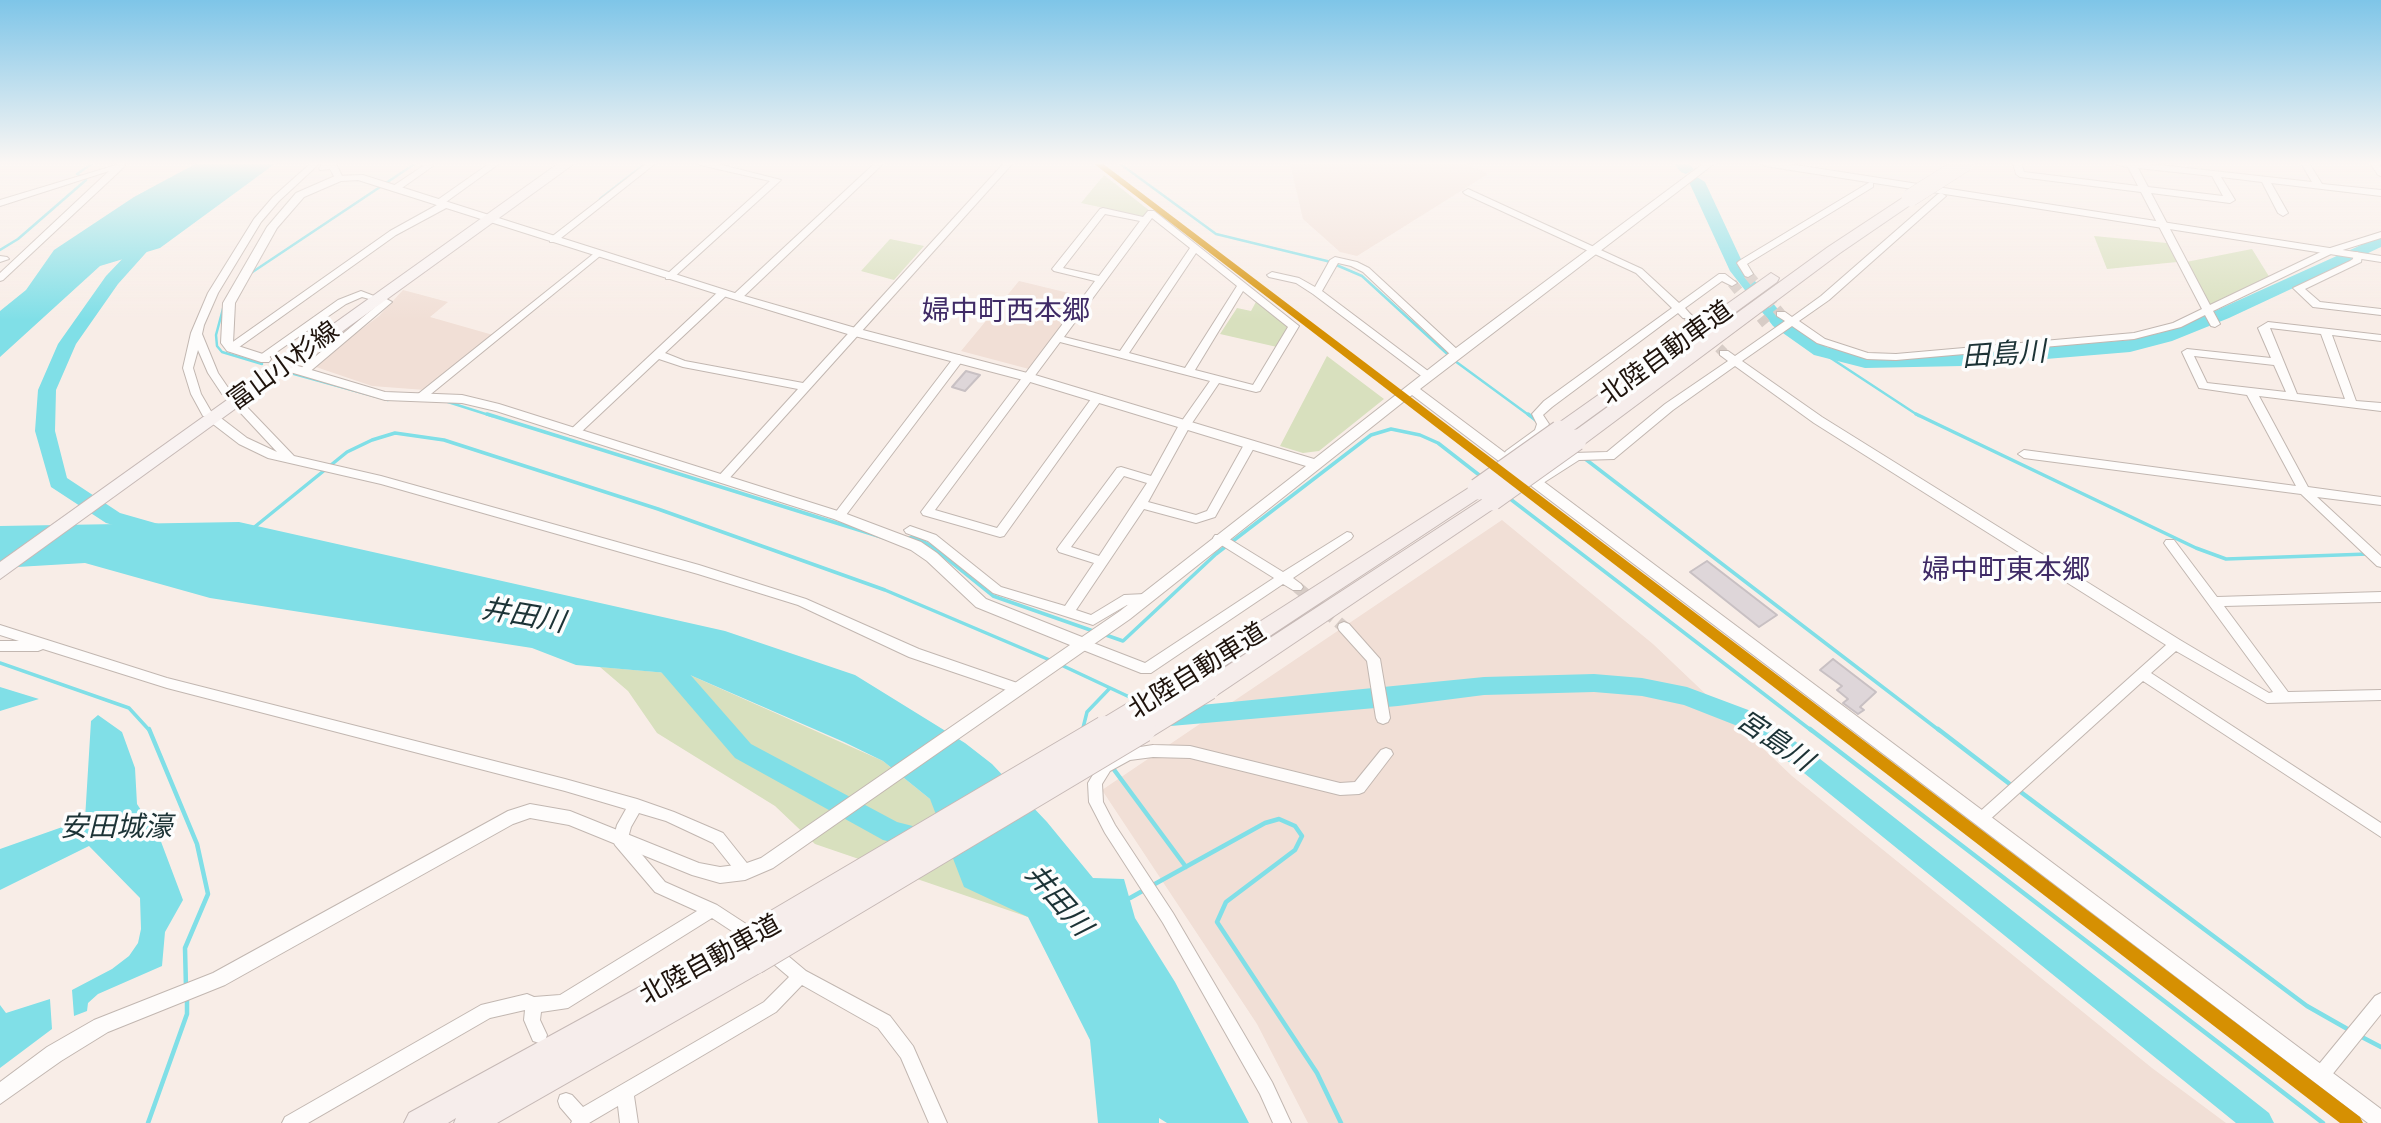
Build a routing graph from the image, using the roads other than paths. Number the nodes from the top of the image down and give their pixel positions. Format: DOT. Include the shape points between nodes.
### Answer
graph roads {
  1 [pos="67,215"];
  2 [pos="262,215"];
  3 [pos="282,215"];
  4 [pos="423,215"];
  5 [pos="476,215"];
  6 [pos="487,215"];
  7 [pos="488,215"];
  8 [pos="585,215"];
  9 [pos="737,215"];
  10 [pos="824,215"];
  11 [pos="961,215"];
  12 [pos="1099,215"];
  13 [pos="1124,215"];
  14 [pos="1151,215"];
  15 [pos="1154,215"];
  16 [pos="1519,215"];
  17 [pos="1639,215"];
  18 [pos="1819,215"];
  19 [pos="1874,215"];
  20 [pos="1919,215"];
  21 [pos="2101,215"];
  22 [pos="2157,215"];
  23 [pos="484,218"];
  24 [pos="1146,220"];
  25 [pos="2162,225"];
  26 [pos="2381,235"];
  27 [pos="553,240"];
  28 [pos="1194,249"];
  29 [pos="1593,249"];
  30 [pos="2330,251"];
  31 [pos="597,254"];
  32 [pos="2357,255"];
  33 [pos="2381,259"];
  34 [pos="1748,274"];
  35 [pos="1272,275"];
  36 [pos="668,276"];
  37 [pos="0,278"];
  38 [pos="1102,280"];
  39 [pos="1732,283"];
  40 [pos="1242,285"];
  41 [pos="1317,292"];
  42 [pos="723,293"];
  43 [pos="374,297"];
  44 [pos="737,297"];
  45 [pos="1678,306"];
  46 [pos="2205,310"];
  47 [pos="2381,312"];
  48 [pos="1781,314"];
  49 [pos="1688,316"];
  50 [pos="1790,323"];
  51 [pos="1766,324"];
  52 [pos="2215,324"];
  53 [pos="2325,331"];
  54 [pos="855,332"];
  55 [pos="196,334"];
  56 [pos="1775,334"];
  57 [pos="2381,338"];
  58 [pos="1059,339"];
  59 [pos="231,348"];
  60 [pos="1724,353"];
  61 [pos="657,354"];
  62 [pos="1456,354"];
  63 [pos="1122,356"];
  64 [pos="959,358"];
  65 [pos="263,359"];
  66 [pos="1735,362"];
  67 [pos="2277,362"];
  68 [pos="299,370"];
  69 [pos="1188,372"];
  70 [pos="1428,376"];
  71 [pos="1031,378"];
  72 [pos="1216,379"];
  73 [pos="805,387"];
  74 [pos="1412,389"];
  75 [pos="226,392"];
  76 [pos="2251,392"];
  77 [pos="422,396"];
  78 [pos="1098,397"];
  79 [pos="2293,397"];
  80 [pos="2352,404"];
  81 [pos="2381,408"];
  82 [pos="242,409"];
  83 [pos="207,417"];
  84 [pos="1185,425"];
  85 [pos="574,432"];
  86 [pos="1251,444"];
  87 [pos="2024,454"];
  88 [pos="1504,458"];
  89 [pos="290,459"];
  90 [pos="1315,464"];
  91 [pos="722,479"];
  92 [pos="1154,481"];
  93 [pos="1536,482"];
  94 [pos="2305,492"];
  95 [pos="1485,495"];
  96 [pos="2381,501"];
  97 [pos="1141,504"];
  98 [pos="927,513"];
  99 [pos="839,516"];
  100 [pos="906,535"];
  101 [pos="1347,536"];
  102 [pos="1219,538"];
  103 [pos="2170,543"];
  104 [pos="0,561"];
  105 [pos="1101,561"];
  106 [pos="2381,563"];
  107 [pos="0,572"];
  108 [pos="1281,578"];
  109 [pos="1297,587"];
  110 [pos="2381,597"];
  111 [pos="1145,599"];
  112 [pos="2214,602"];
  113 [pos="1068,612"];
  114 [pos="1344,628"];
  115 [pos="0,630"];
  116 [pos="1083,644"];
  117 [pos="2175,644"];
  118 [pos="47,645"];
  119 [pos="0,646"];
  120 [pos="2141,673"];
  121 [pos="1013,693"];
  122 [pos="2381,695"];
  123 [pos="2284,697"];
  124 [pos="1383,718"];
  125 [pos="1387,754"];
  126 [pos="637,806"];
  127 [pos="1981,819"];
  128 [pos="2381,831"];
  129 [pos="620,840"];
  130 [pos="745,872"];
  131 [pos="712,910"];
  132 [pos="748,953"];
  133 [pos="800,976"];
  134 [pos="2381,1001"];
  135 [pos="534,1005"];
  136 [pos="538,1035"];
  137 [pos="2321,1075"];
  138 [pos="625,1092"];
  139 [pos="0,1094"];
  140 [pos="566,1101"];
  141 [pos="581,1120"];
  142 [pos="2381,1121"];
  143 [pos="291,1123"];
  144 [pos="419,1123"];
  145 [pos="469,1123"];
  146 [pos="629,1123"];
  147 [pos="938,1123"];
  148 [pos="1282,1123"];
  1 -- 37 [label="street"];
  2 -- 55 [label="street" via="213,293"];
  3 -- 59 [label="street" via="229,303 226,326"];
  4 -- 59 [label="street"];
  5 -- 23 [label="street"];
  6 -- 23 [label="main road, 富山小杉線"];
  7 -- 23 [label="main road, 富山小杉線"];
  8 -- 27 [label="street"];
  9 -- 36 [label="street"];
  10 -- 44 [label="street"];
  11 -- 54 [label="street"];
  12 -- 38 [label="street" via="1056,269"];
  13 -- 24 [label="street"];
  14 -- 24 [label="street"];
  15 -- 28 [label="street"];
  16 -- 29 [label="street"];
  17 -- 29 [label="street"];
  18 -- 34 [label="street" via="1742,263"];
  19 -- 95 [label="highway, 北陸自動車道, bridge"];
  20 -- 50 [label="street"];
  21 -- 25 [label="street"];
  22 -- 25 [label="street"];
  23 -- 27 [label="street"];
  23 -- 43 [label="main road, 富山小杉線"];
  24 -- 38 [label="street"];
  25 -- 30 [label="street"];
  25 -- 46 [label="street"];
  26 -- 30 [label="street"];
  27 -- 31 [label="street"];
  28 -- 40 [label="street"];
  28 -- 63 [label="street"];
  29 -- 45 [label="street" via="1639,271"];
  29 -- 62 [label="street"];
  30 -- 32 [label="street"];
  30 -- 46 [label="street"];
  31 -- 36 [label="street"];
  31 -- 77 [label="street"];
  32 -- 33 [label="street"];
  32 -- 47 [label="street" via="2353,263 2298,288 2318,305"];
  35 -- 41 [label="street" via="1299,281"];
  36 -- 42 [label="street"];
  38 -- 58 [label="street"];
  39 -- 45 [label="street" via="1722,276"];
  40 -- 69 [label="street"];
  40 -- 72 [label="street" via="1294,326 1256,389"];
  41 -- 62 [label="street" via="1335,260 1354,264"];
  41 -- 70 [label="street"];
  42 -- 44 [label="street"];
  42 -- 61 [label="street"];
  43 -- 65 [label="street" via="361,294 342,302"];
  43 -- 68 [label="street" via="387,302"];
  43 -- 83 [label="main road, 富山小杉線"];
  44 -- 54 [label="street"];
  45 -- 49 [label="street"];
  45 -- 88 [label="street" via="1548,404 1537,414 1543,424 1539,432"];
  46 -- 50 [label="street" via="2177,325 2134,336 1896,357 1841,350"];
  46 -- 52 [label="street"];
  48 -- 50 [label="street"];
  50 -- 56 [label="street"];
  51 -- 56 [label="street"];
  53 -- 57 [label="street"];
  53 -- 67 [label="street" via="2263,328"];
  53 -- 80 [label="street"];
  54 -- 64 [label="street"];
  54 -- 73 [label="street"];
  55 -- 75 [label="street"];
  55 -- 83 [label="street" via="188,368"];
  56 -- 66 [label="street"];
  58 -- 63 [label="street"];
  58 -- 71 [label="street"];
  59 -- 65 [label="street"];
  60 -- 66 [label="street"];
  61 -- 73 [label="street" via="683,364"];
  61 -- 85 [label="street"];
  62 -- 70 [label="street"];
  63 -- 69 [label="street"];
  64 -- 71 [label="street"];
  64 -- 99 [label="street"];
  66 -- 93 [label="street" via="1609,456 1577,456"];
  66 -- 117 [label="street" via="1818,420"];
  67 -- 76 [label="street" via="2187,352 2203,386"];
  67 -- 79 [label="street"];
  68 -- 77 [label="street" via="385,396"];
  69 -- 72 [label="street"];
  70 -- 74 [label="street"];
  71 -- 78 [label="street"];
  71 -- 98 [label="street"];
  72 -- 84 [label="street"];
  73 -- 91 [label="street"];
  74 -- 88 [label="street"];
  74 -- 90 [label="street"];
  76 -- 79 [label="street"];
  76 -- 94 [label="street"];
  77 -- 85 [label="street" via="462,399"];
  78 -- 84 [label="street"];
  78 -- 98 [label="street" via="1000,533"];
  79 -- 80 [label="street"];
  80 -- 81 [label="street"];
  82 -- 89 [label="street"];
  83 -- 89 [label="street" via="243,441"];
  83 -- 104 [label="main road, 富山小杉線"];
  83 -- 107 [label="main road, 富山小杉線"];
  84 -- 86 [label="street"];
  84 -- 92 [label="street"];
  85 -- 91 [label="street"];
  86 -- 90 [label="street"];
  86 -- 97 [label="street" via="1211,514 1196,519"];
  87 -- 94 [label="street"];
  88 -- 93 [label="street"];
  89 -- 121 [label="street" via="381,480 802,602"];
  90 -- 102 [label="street"];
  91 -- 99 [label="street"];
  92 -- 97 [label="street"];
  92 -- 105 [label="street" via="1121,471 1063,549"];
  93 -- 127 [label="street"];
  94 -- 96 [label="street"];
  94 -- 106 [label="street"];
  95 -- 132 [label="highway, 北陸自動車道, bridge" via="935,832"];
  95 -- 132 [label="highway, 北陸自動車道, bridge" via="1209,689 970,835"];
  97 -- 105 [label="street"];
  98 -- 100 [label="street"];
  99 -- 100 [label="street"];
  100 -- 113 [label="street" via="932,538 997,590"];
  100 -- 116 [label="street" via="981,603"];
  101 -- 108 [label="street"];
  102 -- 108 [label="street"];
  102 -- 111 [label="street"];
  103 -- 112 [label="street"];
  105 -- 113 [label="street"];
  108 -- 109 [label="street"];
  108 -- 116 [label="street" via="1146,669"];
  110 -- 112 [label="street"];
  111 -- 113 [label="street" via="1124,600 1093,620"];
  111 -- 116 [label="street"];
  112 -- 123 [label="street"];
  114 -- 124 [label="street" via="1373,659"];
  115 -- 118 [label="street"];
  116 -- 121 [label="street"];
  117 -- 120 [label="street"];
  117 -- 123 [label="street" via="2267,698"];
  118 -- 119 [label="street"];
  118 -- 126 [label="street" via="167,683"];
  120 -- 127 [label="street"];
  120 -- 128 [label="street"];
  121 -- 130 [label="street" via="767,863"];
  122 -- 123 [label="street"];
  125 -- 148 [label="street" via="1359,788 1340,789 1190,752 1153,751 1127,755 1105,767 1095,783 1096,802 1110,829 1202,977"];
  126 -- 129 [label="street"];
  126 -- 130 [label="street" via="718,838"];
  127 -- 137 [label="street"];
  129 -- 130 [label="street" via="698,870 720,875"];
  129 -- 131 [label="street" via="660,887"];
  129 -- 139 [label="street" via="550,813 530,811 508,818 219,979 101,1026"];
  131 -- 133 [label="street" via="742,928"];
  131 -- 135 [label="street" via="562,1003"];
  132 -- 144 [label="highway, 北陸自動車道"];
  132 -- 145 [label="highway, 北陸自動車道"];
  133 -- 138 [label="street" via="770,1007"];
  133 -- 147 [label="street" via="884,1022 907,1052"];
  134 -- 137 [label="street"];
  135 -- 136 [label="street" via="532,1020"];
  135 -- 143 [label="street" via="527,1002 487,1011"];
  137 -- 142 [label="street"];
  138 -- 141 [label="street"];
  138 -- 146 [label="street"];
  140 -- 141 [label="street"];
}
